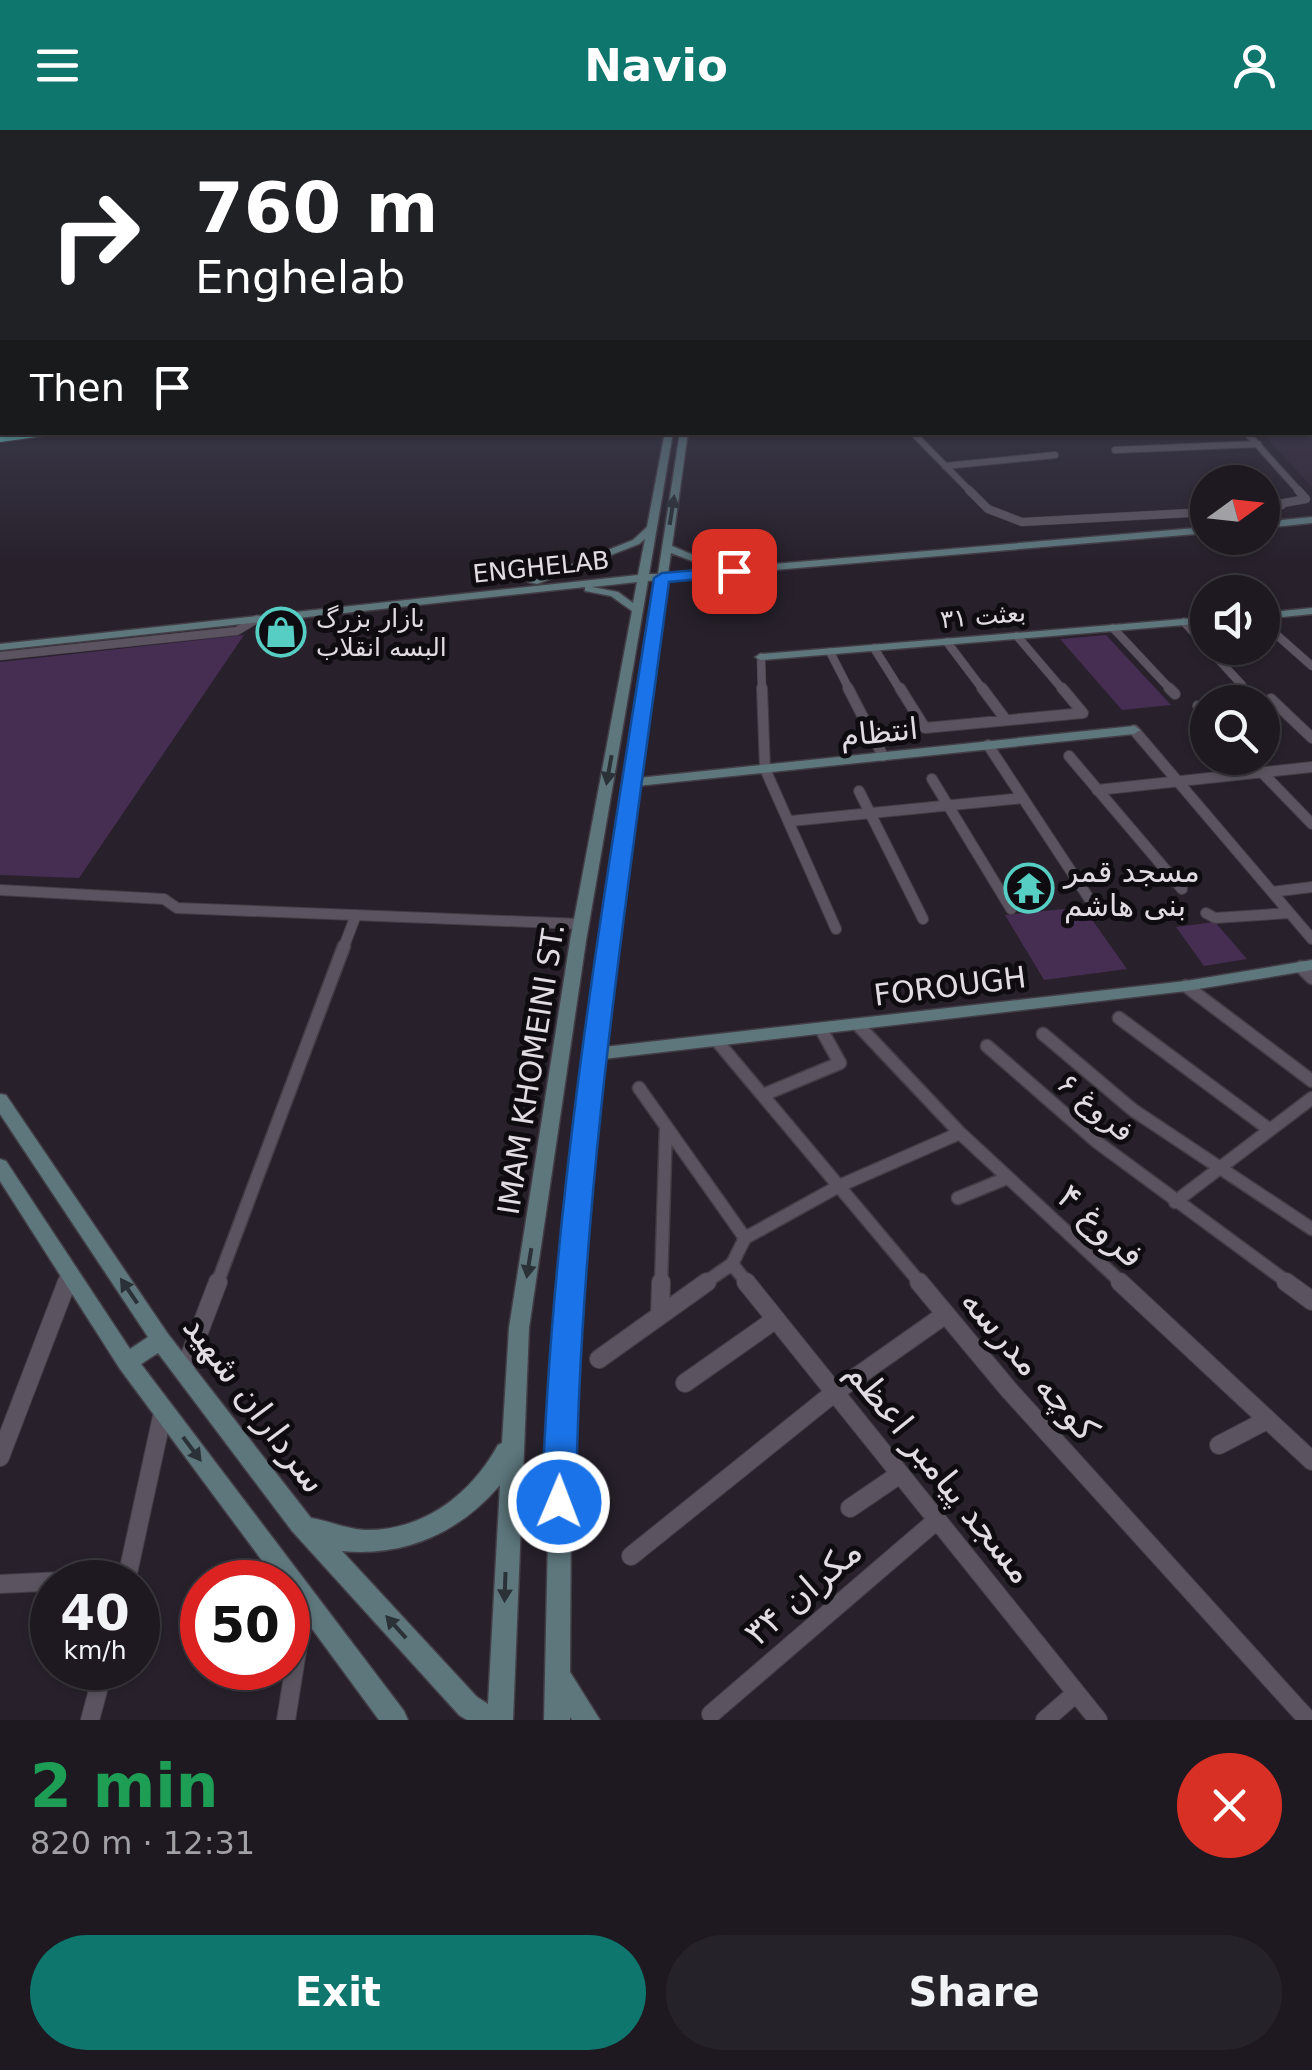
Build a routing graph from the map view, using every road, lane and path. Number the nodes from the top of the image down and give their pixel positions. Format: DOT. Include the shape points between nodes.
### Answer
graph roads {
  1 [pos="39,435"];
  2 [pos="668,435"];
  3 [pos="684,435"];
  4 [pos="915,435"];
  5 [pos="1249,435"];
  6 [pos="0,439"];
  7 [pos="1258,444"];
  8 [pos="1116,450"];
  9 [pos="1055,455"];
  10 [pos="945,466"];
  11 [pos="1282,505"];
  12 [pos="1312,512"];
  13 [pos="1190,513"];
  14 [pos="1280,515"];
  15 [pos="1312,520"];
  16 [pos="1190,523"];
  17 [pos="1280,523"];
  18 [pos="652,528"];
  19 [pos="1057,539"];
  20 [pos="667,548"];
  21 [pos="712,565"];
  22 [pos="696,570"];
  23 [pos="663,573"];
  24 [pos="643,574"];
  25 [pos="534,582"];
  26 [pos="565,587"];
  27 [pos="637,610"];
  28 [pos="1312,612"];
  29 [pos="1280,616"];
  30 [pos="258,619"];
  31 [pos="1184,622"];
  32 [pos="1190,622"];
  33 [pos="1113,628"];
  34 [pos="1018,636"];
  35 [pos="1280,636"];
  36 [pos="0,638"];
  37 [pos="947,642"];
  38 [pos="0,647"];
  39 [pos="874,648"];
  40 [pos="830,652"];
  41 [pos="0,656"];
  42 [pos="762,658"];
  43 [pos="1312,666"];
  44 [pos="1242,685"];
  45 [pos="1175,694"];
  46 [pos="1280,708"];
  47 [pos="1006,720"];
  48 [pos="1134,730"];
  49 [pos="1312,738"];
  50 [pos="988,746"];
  51 [pos="883,756"];
  52 [pos="1068,756"];
  53 [pos="1312,767"];
  54 [pos="765,769"];
  55 [pos="1280,770"];
  56 [pos="1230,775"];
  57 [pos="1265,775"];
  58 [pos="932,779"];
  59 [pos="1177,780"];
  60 [pos="630,783"];
  61 [pos="1098,790"];
  62 [pos="860,791"];
  63 [pos="1023,798"];
  64 [pos="948,805"];
  65 [pos="868,812"];
  66 [pos="790,821"];
  67 [pos="1312,824"];
  68 [pos="1312,887"];
  69 [pos="0,890"];
  70 [pos="1182,890"];
  71 [pos="1272,892"];
  72 [pos="1090,900"];
  73 [pos="1011,909"];
  74 [pos="1206,912"];
  75 [pos="1290,913"];
  76 [pos="356,915"];
  77 [pos="923,919"];
  78 [pos="836,929"];
  79 [pos="580,932"];
  80 [pos="1312,939"];
  81 [pos="607,943"];
  82 [pos="1308,970"];
  83 [pos="1186,986"];
  84 [pos="1119,1018"];
  85 [pos="858,1025"];
  86 [pos="822,1029"];
  87 [pos="1043,1034"];
  88 [pos="717,1040"];
  89 [pos="986,1046"];
  90 [pos="592,1054"];
  91 [pos="1312,1080"];
  92 [pos="639,1088"];
  93 [pos="762,1095"];
  94 [pos="1312,1098"];
  95 [pos="0,1100"];
  96 [pos="666,1126"];
  97 [pos="1270,1130"];
  98 [pos="960,1133"];
  99 [pos="0,1166"];
  100 [pos="1219,1169"];
  101 [pos="1007,1178"];
  102 [pos="839,1186"];
  103 [pos="958,1198"];
  104 [pos="1175,1202"];
  105 [pos="1312,1229"];
  106 [pos="745,1238"];
  107 [pos="732,1264"];
  108 [pos="70,1272"];
  109 [pos="1312,1301"];
  110 [pos="946,1314"];
  111 [pos="660,1315"];
  112 [pos="776,1319"];
  113 [pos="161,1340"];
  114 [pos="598,1359"];
  115 [pos="127,1362"];
  116 [pos="184,1371"];
  117 [pos="685,1383"];
  118 [pos="834,1392"];
  119 [pos="163,1412"];
  120 [pos="1267,1420"];
  121 [pos="511,1423"];
  122 [pos="1219,1445"];
  123 [pos="0,1458"];
  124 [pos="1312,1461"];
  125 [pos="900,1474"];
  126 [pos="850,1508"];
  127 [pos="937,1520"];
  128 [pos="300,1522"];
  129 [pos="631,1556"];
  130 [pos="131,1560"];
  131 [pos="277,1560"];
  132 [pos="30,1583"];
  133 [pos="0,1584"];
  134 [pos="310,1603"];
  135 [pos="556,1673"];
  136 [pos="98,1690"];
  137 [pos="291,1690"];
  138 [pos="1076,1693"];
  139 [pos="711,1714"];
  140 [pos="476,1715"];
  141 [pos="90,1720"];
  142 [pos="286,1720"];
  143 [pos="395,1720"];
  144 [pos="500,1720"];
  145 [pos="557,1720"];
  146 [pos="587,1720"];
  147 [pos="1045,1720"];
  148 [pos="1098,1720"];
  149 [pos="1308,1720"];
  1 -- 6 [label="highway"];
  2 -- 18 [label="main road, IMAM KHOMEINI ST."];
  20 -- 3 [label="main road, IMAM KHOMEINI ST., one-way"];
  4 -- 10 [label="street"];
  5 -- 7 [label="street"];
  7 -- 8 [label="street"];
  7 -- 11 [label="street" via="1305,496"];
  9 -- 10 [label="street"];
  10 -- 13 [label="street" via="988,509 1022,522"];
  12 -- 14 [label="main road"];
  15 -- 17 [label="main road"];
  16 -- 19 [label="main road, ENGHELAB"];
  18 -- 24 [label="main road, IMAM KHOMEINI ST."];
  18 -- 25 [label="main road" via="636,542"];
  19 -- 21 [label="main road, ENGHELAB"];
  19 -- 22 [label="main road, ENGHELAB"];
  20 -- 21 [label="main road"];
  20 -- 23 [label="main road, IMAM KHOMEINI ST."];
  21 -- 22 [label="main road, ENGHELAB"];
  22 -- 23 [label="main road, ENGHELAB"];
  23 -- 24 [label="main road, ENGHELAB"];
  23 -- 60 [label="main road, IMAM KHOMEINI ST."];
  24 -- 25 [label="main road, ENGHELAB"];
  24 -- 26 [label="main road, ENGHELAB"];
  24 -- 27 [label="main road, IMAM KHOMEINI ST."];
  25 -- 36 [label="main road, ENGHELAB"];
  26 -- 27 [label="main road" via="614,594"];
  26 -- 30 [label="main road, ENGHELAB"];
  27 -- 79 [label="main road, IMAM KHOMEINI ST., one-way"];
  28 -- 29 [label="main road"];
  30 -- 38 [label="main road, ENGHELAB"];
  30 -- 41 [label="street" via="237,631"];
  31 -- 32 [label="main road, بعثت ۳۱"];
  31 -- 33 [label="main road, بعثت ۳۱"];
  31 -- 44 [label="street"];
  33 -- 34 [label="main road, بعثت ۳۱"];
  33 -- 45 [label="street"];
  34 -- 37 [label="main road, بعثت ۳۱"];
  34 -- 47 [label="street" via="1083,713"];
  35 -- 43 [label="street"];
  37 -- 39 [label="main road, بعثت ۳۱"];
  37 -- 47 [label="street"];
  39 -- 40 [label="main road, بعثت ۳۱"];
  39 -- 47 [label="street" via="925,728"];
  40 -- 42 [label="main road, بعثت ۳۱"];
  40 -- 51 [label="street"];
  42 -- 54 [label="street"];
  46 -- 49 [label="street"];
  48 -- 50 [label="main road, انتظام"];
  48 -- 59 [label="street"];
  50 -- 51 [label="main road, انتظام"];
  50 -- 63 [label="street"];
  51 -- 54 [label="main road, انتظام"];
  52 -- 61 [label="street"];
  53 -- 55 [label="street"];
  54 -- 60 [label="main road, انتظام"];
  54 -- 66 [label="street"];
  56 -- 59 [label="street"];
  57 -- 67 [label="street"];
  58 -- 64 [label="street"];
  59 -- 61 [label="street"];
  59 -- 71 [label="street"];
  60 -- 81 [label="main road, IMAM KHOMEINI ST."];
  61 -- 70 [label="street"];
  62 -- 65 [label="street"];
  63 -- 64 [label="street"];
  63 -- 72 [label="street"];
  64 -- 65 [label="street"];
  64 -- 73 [label="street"];
  65 -- 66 [label="street"];
  65 -- 77 [label="street"];
  66 -- 78 [label="street"];
  68 -- 71 [label="street"];
  69 -- 76 [label="street" via="164,899 177,908"];
  71 -- 75 [label="street"];
  74 -- 75 [label="street" via="1215,918"];
  75 -- 80 [label="street"];
  76 -- 79 [label="street"];
  76 -- 116 [label="street"];
  79 -- 81 [label="main road"];
  79 -- 121 [label="main road, IMAM KHOMEINI ST., one-way" via="519,1328"];
  81 -- 90 [label="main road, IMAM KHOMEINI ST."];
  82 -- 83 [label="main road, FOROUGH"];
  83 -- 85 [label="main road, FOROUGH"];
  83 -- 91 [label="street"];
  84 -- 97 [label="street"];
  85 -- 86 [label="main road, FOROUGH"];
  85 -- 98 [label="street, فروغ ۴"];
  86 -- 88 [label="main road, FOROUGH"];
  86 -- 93 [label="street" via="840,1063"];
  87 -- 100 [label="street" via="1133,1110"];
  88 -- 90 [label="main road, FOROUGH"];
  88 -- 93 [label="street, کوچه مدرسه"];
  89 -- 104 [label="street, فروغ ۶"];
  90 -- 135 [label="main road, IMAM KHOMEINI ST." via="562,1354"];
  92 -- 96 [label="street"];
  93 -- 102 [label="street, کوچه مدرسه"];
  94 -- 97 [label="street"];
  113 -- 95 [label="main road, سرداران شهید, one-way"];
  96 -- 106 [label="street"];
  96 -- 111 [label="street"];
  97 -- 100 [label="street"];
  98 -- 101 [label="street, فروغ ۴"];
  98 -- 102 [label="street"];
  99 -- 108 [label="main road"];
  100 -- 104 [label="street"];
  100 -- 105 [label="street"];
  101 -- 103 [label="street"];
  101 -- 120 [label="street, فروغ ۴"];
  102 -- 106 [label="street"];
  102 -- 110 [label="street, کوچه مدرسه"];
  104 -- 109 [label="street, فروغ ۶"];
  106 -- 107 [label="street"];
  107 -- 111 [label="street"];
  107 -- 112 [label="street, مسجد پیامبر اعظم"];
  108 -- 115 [label="main road"];
  108 -- 123 [label="street"];
  110 -- 118 [label="street"];
  110 -- 149 [label="street, کوچه مدرسه"];
  111 -- 114 [label="street"];
  112 -- 117 [label="street"];
  112 -- 118 [label="street, مسجد پیامبر اعظم"];
  113 -- 115 [label="main road"];
  113 -- 116 [label="main road, سرداران شهید"];
  115 -- 119 [label="main road"];
  116 -- 128 [label="main road, سرداران شهید"];
  118 -- 125 [label="street, مسجد پیامبر اعظم"];
  118 -- 129 [label="street"];
  119 -- 130 [label="street"];
  119 -- 131 [label="main road, one-way"];
  120 -- 122 [label="street"];
  120 -- 124 [label="street, فروغ ۴"];
  121 -- 128 [label="main road" via="506,1454 482,1492 434,1525 402,1536 334,1540"];
  121 -- 144 [label="main road, IMAM KHOMEINI ST., one-way"];
  125 -- 126 [label="street"];
  125 -- 127 [label="street, مسجد پیامبر اعظم"];
  127 -- 138 [label="street, مسجد پیامبر اعظم"];
  127 -- 139 [label="street, مکران ۳۴"];
  140 -- 128 [label="main road, سرداران شهید, one-way"];
  132 -- 133 [label="street"];
  134 -- 143 [label="main road"];
  135 -- 145 [label="main road, IMAM KHOMEINI ST."];
  135 -- 146 [label="main road"];
  136 -- 141 [label="street"];
  137 -- 142 [label="street"];
  138 -- 147 [label="street"];
  138 -- 148 [label="street, مسجد پیامبر اعظم"];
}
